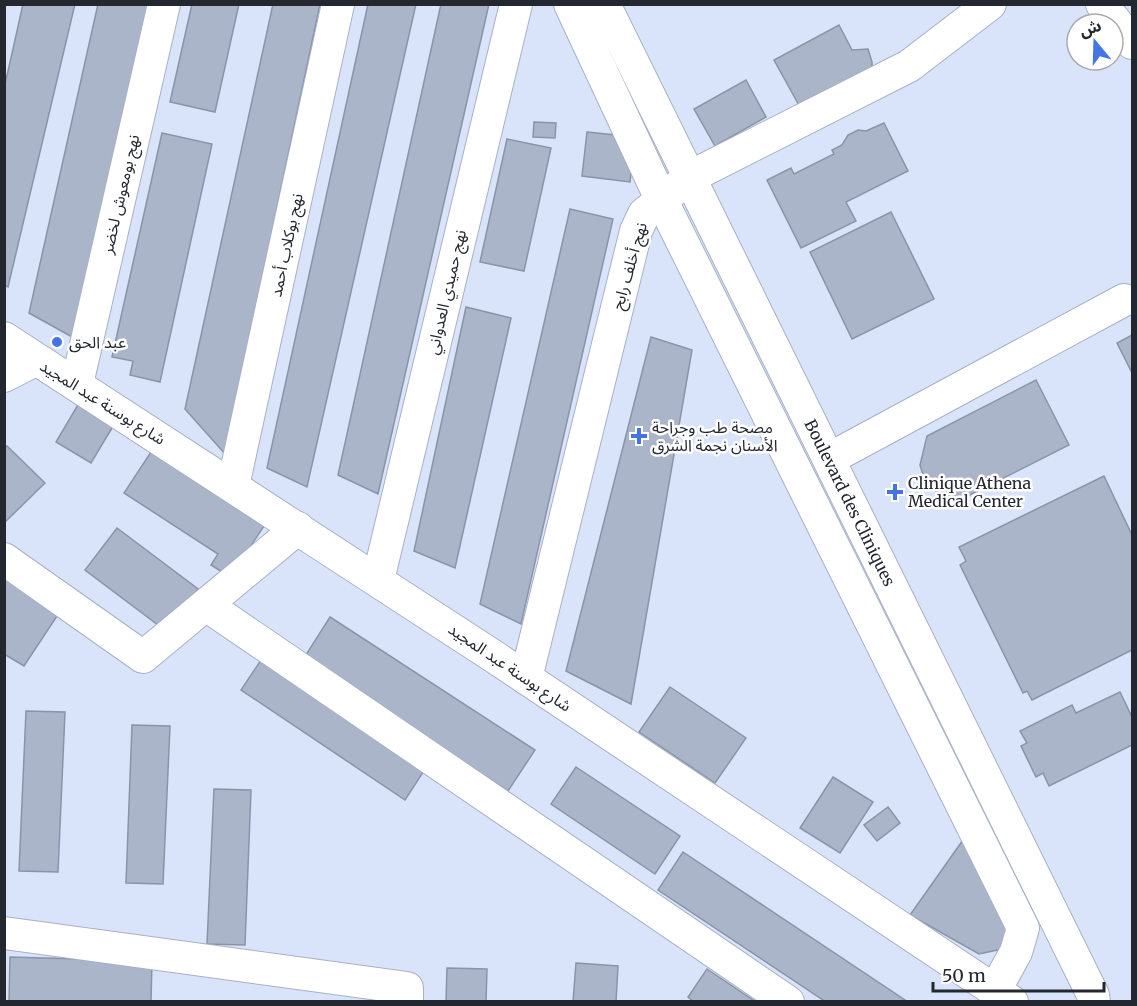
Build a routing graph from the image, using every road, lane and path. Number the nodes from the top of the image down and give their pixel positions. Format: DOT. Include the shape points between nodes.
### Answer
graph roads {
  1 [pos="164,4"];
  2 [pos="338,4"];
  3 [pos="516,4"];
  4 [pos="570,4"];
  5 [pos="604,4"];
  6 [pos="990,4"];
  7 [pos="1101,4"];
  8 [pos="1132,42"];
  9 [pos="690,177"];
  10 [pos="661,199"];
  11 [pos="1124,300"];
  12 [pos="4,338"];
  13 [pos="35,360"];
  14 [pos="4,376"];
  15 [pos="77,384"];
  16 [pos="828,459"];
  17 [pos="233,486"];
  18 [pos="298,528"];
  19 [pos="4,559"];
  20 [pos="378,580"];
  21 [pos="206,605"];
  22 [pos="526,678"];
  23 [pos="4,933"];
  24 [pos="1004,996"];
  25 [pos="407,1002"];
  26 [pos="788,1002"];
  27 [pos="1094,1002"];
  1 -- 15 [label="street, نهج بومعوش لخضر"];
  2 -- 17 [label="street, نهج بوكلاب أحمد"];
  3 -- 20 [label="street, نهج حميدي العدواني"];
  4 -- 10 [label="street, Boulevard des Cliniques"];
  5 -- 9 [label="street, Boulevard des Cliniques"];
  6 -- 9 [label="street, نهج أخلف رابح" via="909,66"];
  7 -- 8 [label="street"];
  9 -- 10 [label="street, نهج أخلف رابح"];
  9 -- 16 [label="street, Boulevard des Cliniques"];
  10 -- 22 [label="street, نهج أخلف رابح" via="644,214 636,231"];
  10 -- 24 [label="street, Boulevard des Cliniques" via="1023,928"];
  11 -- 16 [label="street"];
  12 -- 13 [label="street, شارع بوسنة عبد المجيد"];
  13 -- 14 [label="street"];
  13 -- 15 [label="street, شارع بوسنة عبد المجيد"];
  15 -- 17 [label="street, شارع بوسنة عبد المجيد"];
  16 -- 27 [label="street, Boulevard des Cliniques"];
  17 -- 18 [label="street, شارع بوسنة عبد المجيد"];
  18 -- 20 [label="street, شارع بوسنة عبد المجيد"];
  18 -- 21 [label="street"];
  19 -- 21 [label="street" via="143,657"];
  20 -- 22 [label="street, شارع بوسنة عبد المجيد"];
  21 -- 26 [label="street"];
  22 -- 24 [label="street, شارع بوسنة عبد المجيد"];
  23 -- 25 [label="street" via="407,988"];
}
